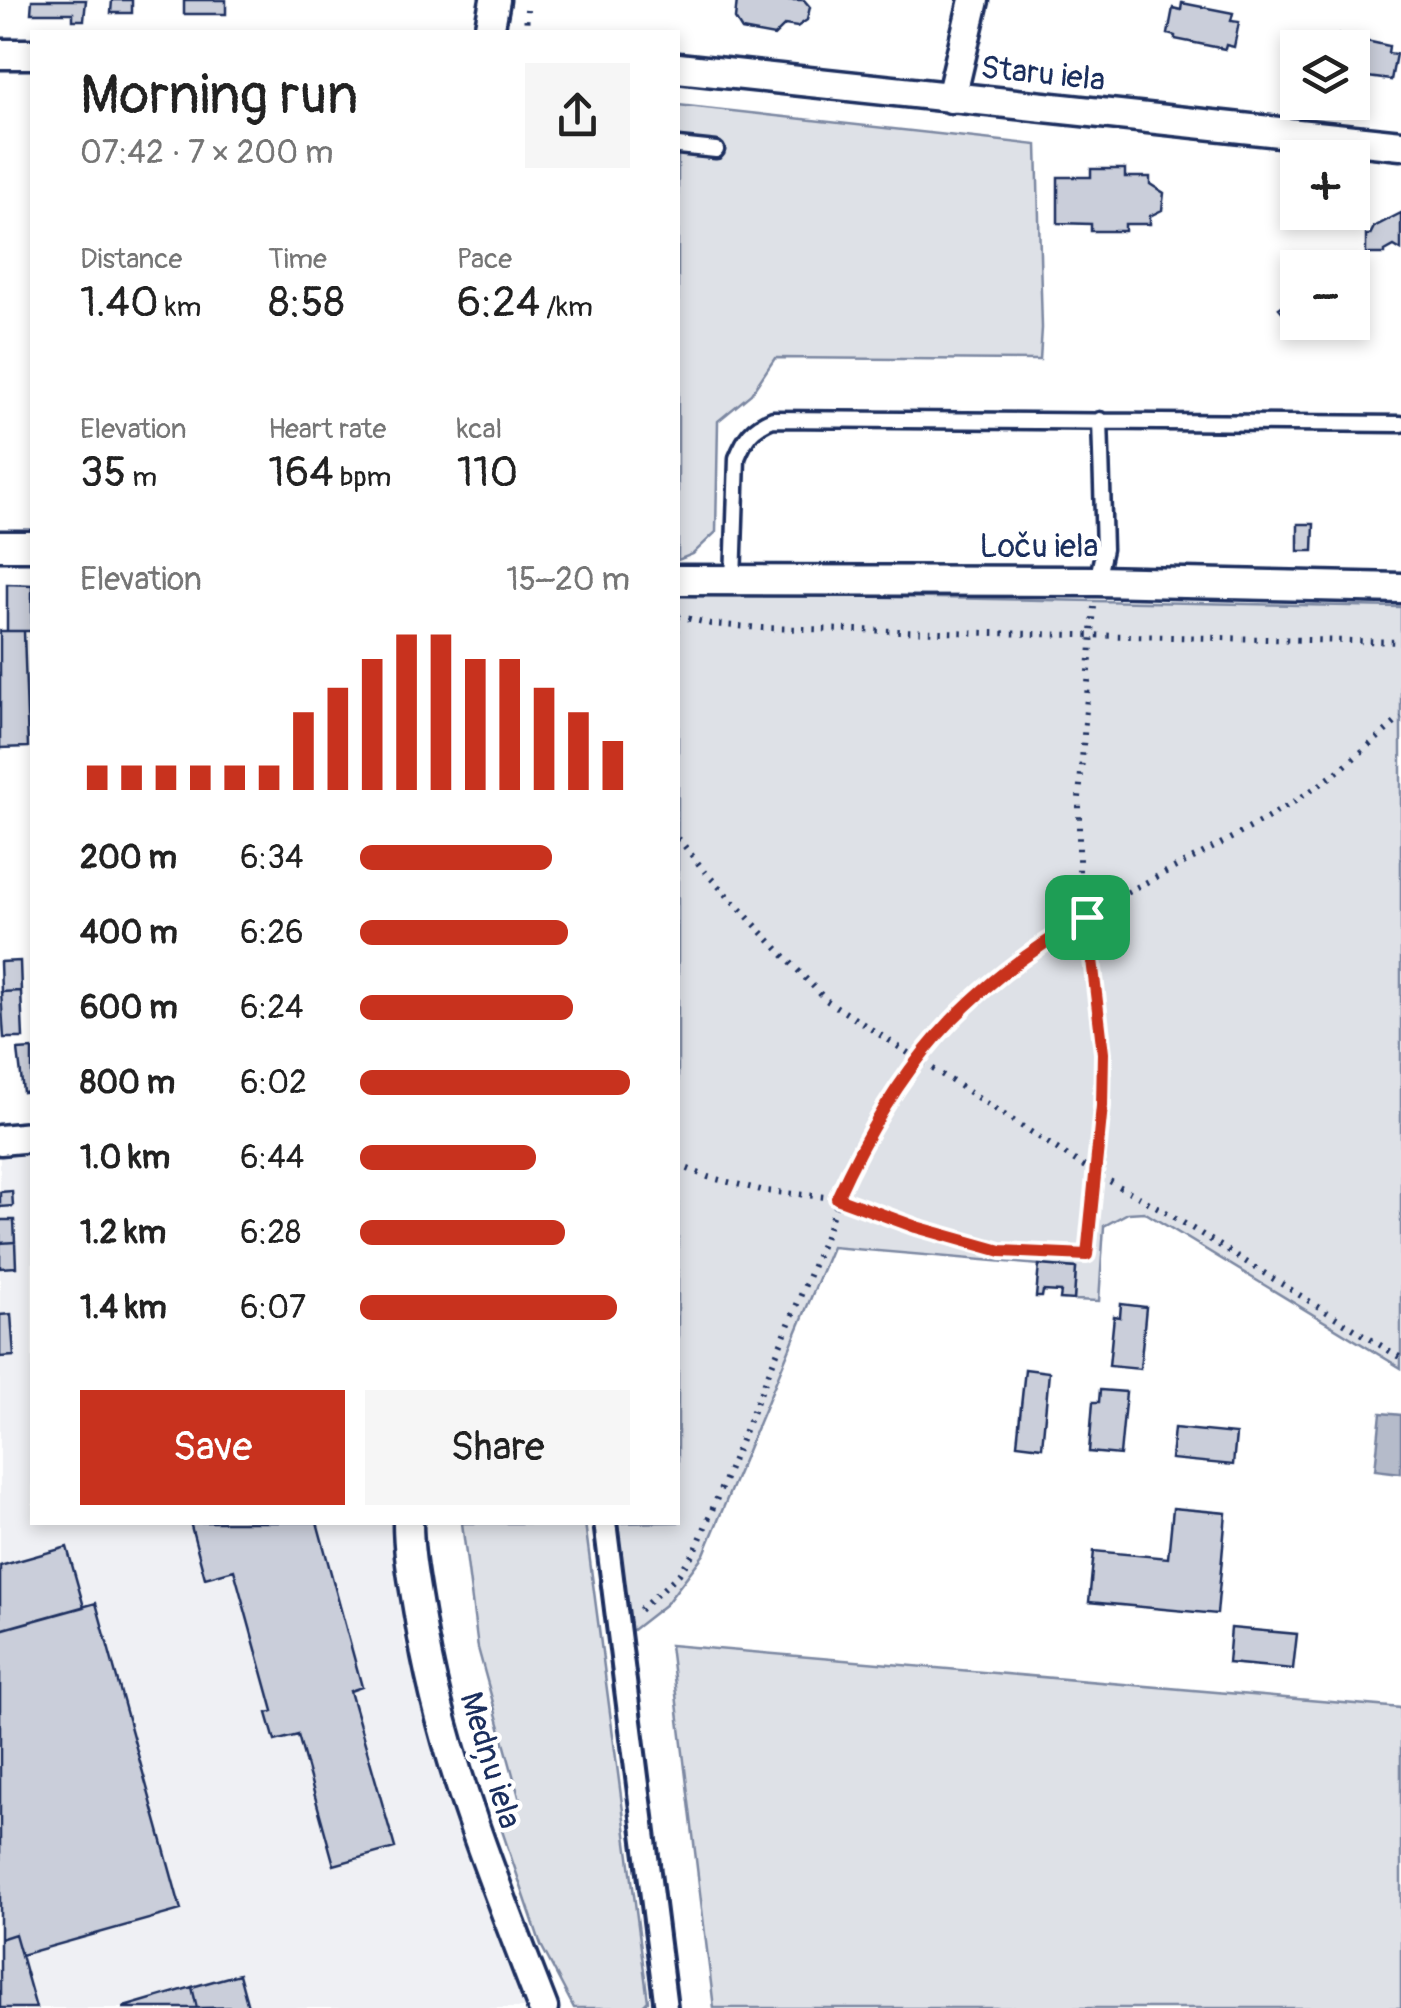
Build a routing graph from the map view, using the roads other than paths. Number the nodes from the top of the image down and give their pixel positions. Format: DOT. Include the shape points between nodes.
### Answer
graph roads {
  1 [pos="495,0"];
  2 [pos="974,0"];
  3 [pos="489,30"];
  4 [pos="0,54"];
  5 [pos="30,54"];
  6 [pos="680,68"];
  7 [pos="951,98"];
  8 [pos="1401,145"];
  9 [pos="680,146"];
  10 [pos="716,150"];
  11 [pos="1100,420"];
  12 [pos="1401,424"];
  13 [pos="0,546"];
  14 [pos="30,546"];
  15 [pos="680,580"];
  16 [pos="1097,581"];
  17 [pos="733,582"];
  18 [pos="1401,588"];
  19 [pos="30,1137"];
  20 [pos="0,1140"];
  21 [pos="408,1525"];
  22 [pos="605,1525"];
  23 [pos="543,2008"];
  24 [pos="666,2008"];
  1 -- 3 [label="street"];
  2 -- 7 [label="street"];
  4 -- 5 [label="street"];
  6 -- 7 [label="street, Staru iela"];
  7 -- 8 [label="street, Staru iela"];
  9 -- 10 [label="lane"];
  11 -- 12 [label="lane"];
  11 -- 16 [label="lane" via="1104,550"];
  11 -- 17 [label="lane" via="773,420 757,426 737,458"];
  13 -- 14 [label="street"];
  15 -- 17 [label="street, Loču iela"];
  16 -- 17 [label="street, Loču iela"];
  16 -- 18 [label="street, Loču iela"];
  19 -- 20 [label="street"];
  21 -- 23 [label="street, Medņu iela" via="426,1659 456,1776"];
  22 -- 24 [label="street"];
}
